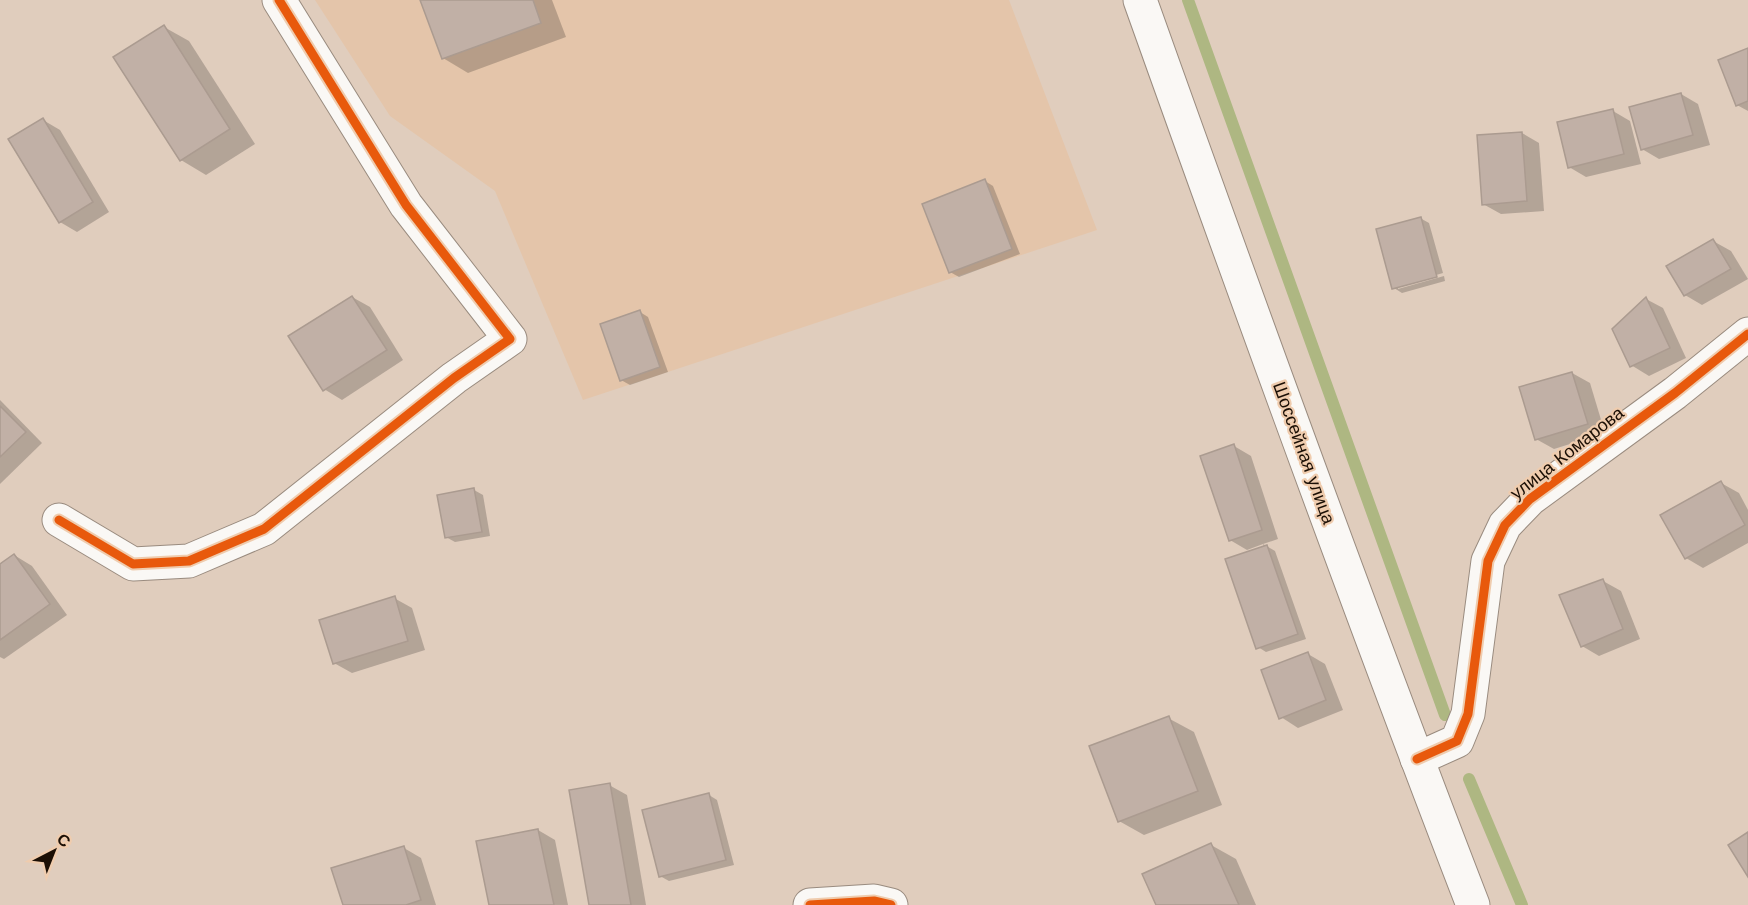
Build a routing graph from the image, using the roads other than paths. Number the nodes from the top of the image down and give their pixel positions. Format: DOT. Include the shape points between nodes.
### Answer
graph roads {
  1 [pos="279,0"];
  2 [pos="1140,0"];
  3 [pos="1748,334"];
  4 [pos="59,520"];
  5 [pos="1417,759"];
  6 [pos="810,905"];
  7 [pos="891,905"];
  8 [pos="1473,905"];
  1 -- 4 [label="street" via="406,205 510,339 454,378 264,529 189,561 133,564"];
  2 -- 5 [label="street, Шоссейная улица"];
  3 -- 5 [label="street, улица Комарова" via="1530,499 1504,525 1488,561 1468,714 1457,741"];
  5 -- 8 [label="street, Шоссейная улица"];
  6 -- 7 [label="street" via="874,901"];
}
